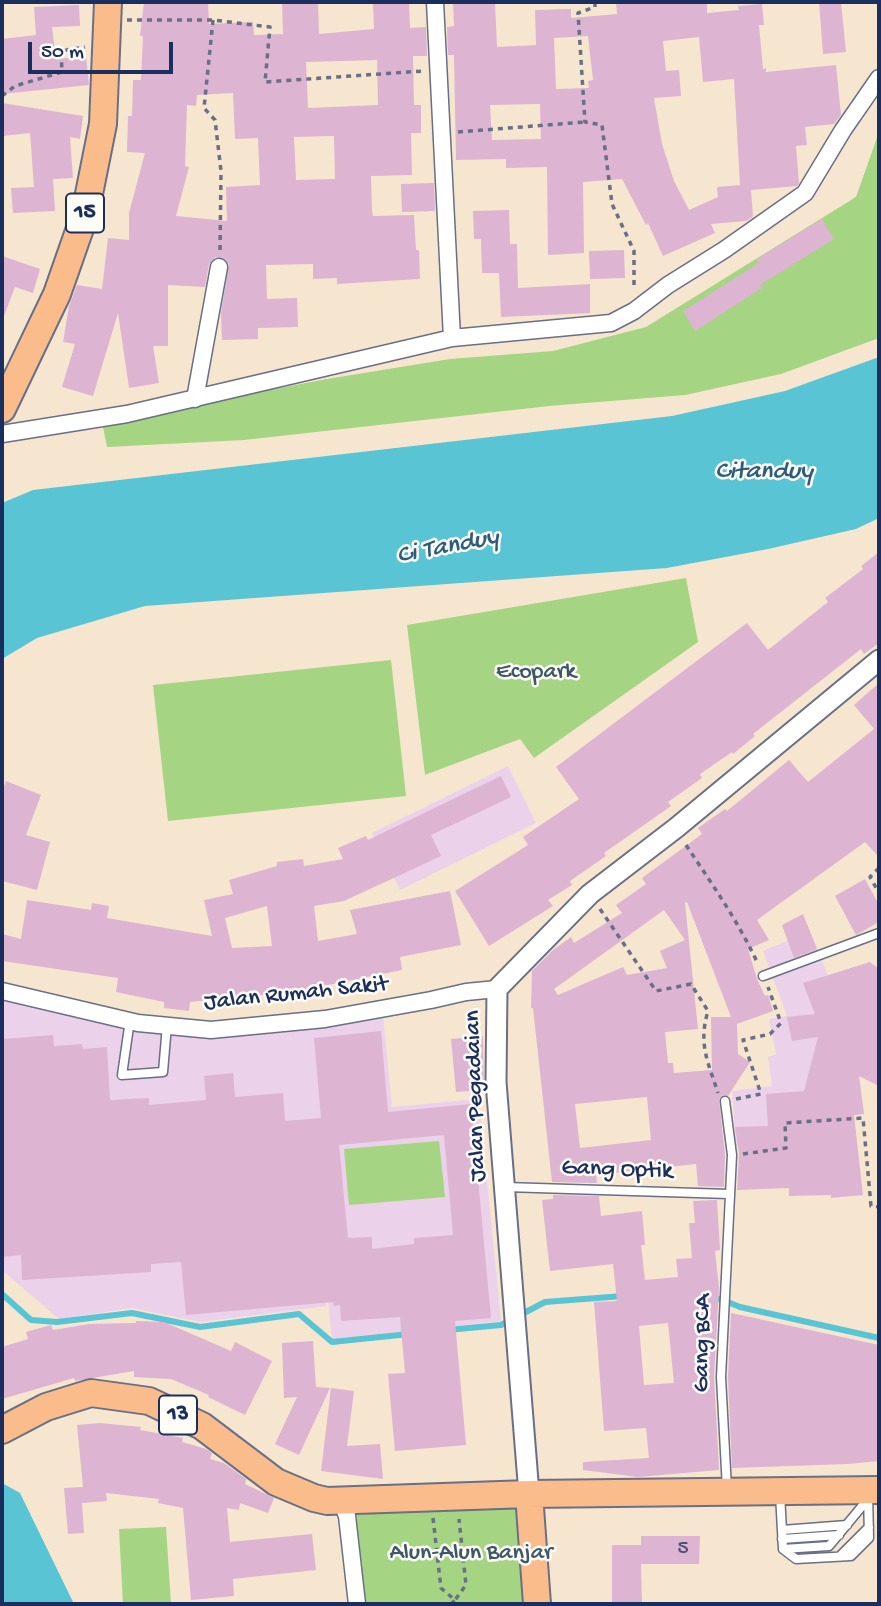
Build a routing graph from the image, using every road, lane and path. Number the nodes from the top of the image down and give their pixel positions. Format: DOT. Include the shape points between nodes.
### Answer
graph roads {
  1 [pos="435,2"];
  2 [pos="595,2"];
  3 [pos="214,20"];
  4 [pos="108,22"];
  5 [pos="440,70"];
  6 [pos="879,78"];
  7 [pos="2,96"];
  8 [pos="585,122"];
  9 [pos="442,133"];
  10 [pos="219,267"];
  11 [pos="634,311"];
  12 [pos="452,338"];
  13 [pos="195,399"];
  14 [pos="2,409"];
  15 [pos="2,434"];
  16 [pos="879,660"];
  17 [pos="676,828"];
  18 [pos="879,867"];
  19 [pos="879,893"];
  20 [pos="590,894"];
  21 [pos="879,933"];
  22 [pos="763,976"];
  23 [pos="497,989"];
  24 [pos="2,991"];
  25 [pos="127,1021"];
  26 [pos="167,1025"];
  27 [pos="725,1101"];
  28 [pos="732,1155"];
  29 [pos="505,1187"];
  30 [pos="729,1194"];
  31 [pos="879,1206"];
  32 [pos="2,1430"];
  33 [pos="727,1492"];
  34 [pos="780,1492"];
  35 [pos="872,1493"];
  36 [pos="528,1494"];
  37 [pos="443,1497"];
  38 [pos="347,1506"];
  39 [pos="847,1525"];
  40 [pos="782,1539"];
  41 [pos="453,1602"];
  42 [pos="357,1604"];
  43 [pos="459,1604"];
  44 [pos="537,1604"];
  1 -- 5 [label="street"];
  2 -- 8 [label="path" via="595,7 578,13"];
  3 -- 4 [label="path"];
  3 -- 5 [label="path" via="270,27 265,82"];
  3 -- 10 [label="path" via="204,108 215,120 221,172"];
  4 -- 7 [label="path" via="61,51 62,72 15,86"];
  4 -- 14 [label="highway, 15" via="103,124 85,214 57,294"];
  5 -- 9 [label="street"];
  6 -- 11 [label="street" via="805,193"];
  8 -- 9 [label="path"];
  8 -- 11 [label="path" via="602,125 612,204 634,251"];
  9 -- 12 [label="street"];
  10 -- 13 [label="street"];
  11 -- 12 [label="street" via="611,323"];
  12 -- 13 [label="street"];
  13 -- 15 [label="street"];
  16 -- 17 [label="street, Jalan Pegadaian"];
  17 -- 20 [label="street, Jalan Pegadaian"];
  17 -- 22 [label="path" via="738,926"];
  18 -- 19 [label="path" via="870,877"];
  20 -- 23 [label="street, Jalan Pegadaian"];
  20 -- 27 [label="path" via="656,991 691,984 708,1011 702,1031 706,1062"];
  21 -- 22 [label="lane"];
  22 -- 27 [label="path" via="781,1023 770,1034 743,1040 761,1094"];
  23 -- 26 [label="street, Jalan Rumah Sakit" via="325,1019 211,1030"];
  23 -- 29 [label="street, Jalan Pegadaian" via="496,1082"];
  24 -- 25 [label="street, Jalan Rumah Sakit"];
  25 -- 26 [label="street, Jalan Rumah Sakit"];
  25 -- 26 [label="lane" via="121,1075 163,1072"];
  27 -- 28 [label="lane, Gang BCA"];
  28 -- 30 [label="lane, Gang BCA"];
  28 -- 31 [label="path" via="786,1148 785,1123 863,1118 871,1206"];
  29 -- 30 [label="lane, Gang Optik"];
  29 -- 36 [label="street, Jalan Pegadaian"];
  30 -- 33 [label="lane, Gang BCA" via="721,1377"];
  32 -- 38 [label="highway, 13" via="46,1407 91,1393 149,1401 202,1426 276,1482"];
  33 -- 34 [label="highway, 13"];
  33 -- 36 [label="highway, 13"];
  34 -- 35 [label="highway, 13"];
  34 -- 40 [label="lane"];
  35 -- 39 [label="lane"];
  35 -- 40 [label="lane" via="869,1527 841,1556 796,1559"];
  36 -- 37 [label="highway, 13"];
  36 -- 44 [label="highway"];
  37 -- 38 [label="highway, 13"];
  37 -- 41 [label="path" via="441,1588"];
  37 -- 41 [label="path" via="466,1585"];
  38 -- 42 [label="street"];
  39 -- 40 [label="lane"];
  39 -- 40 [label="lane" via="829,1546"];
  41 -- 43 [label="path"];
}
